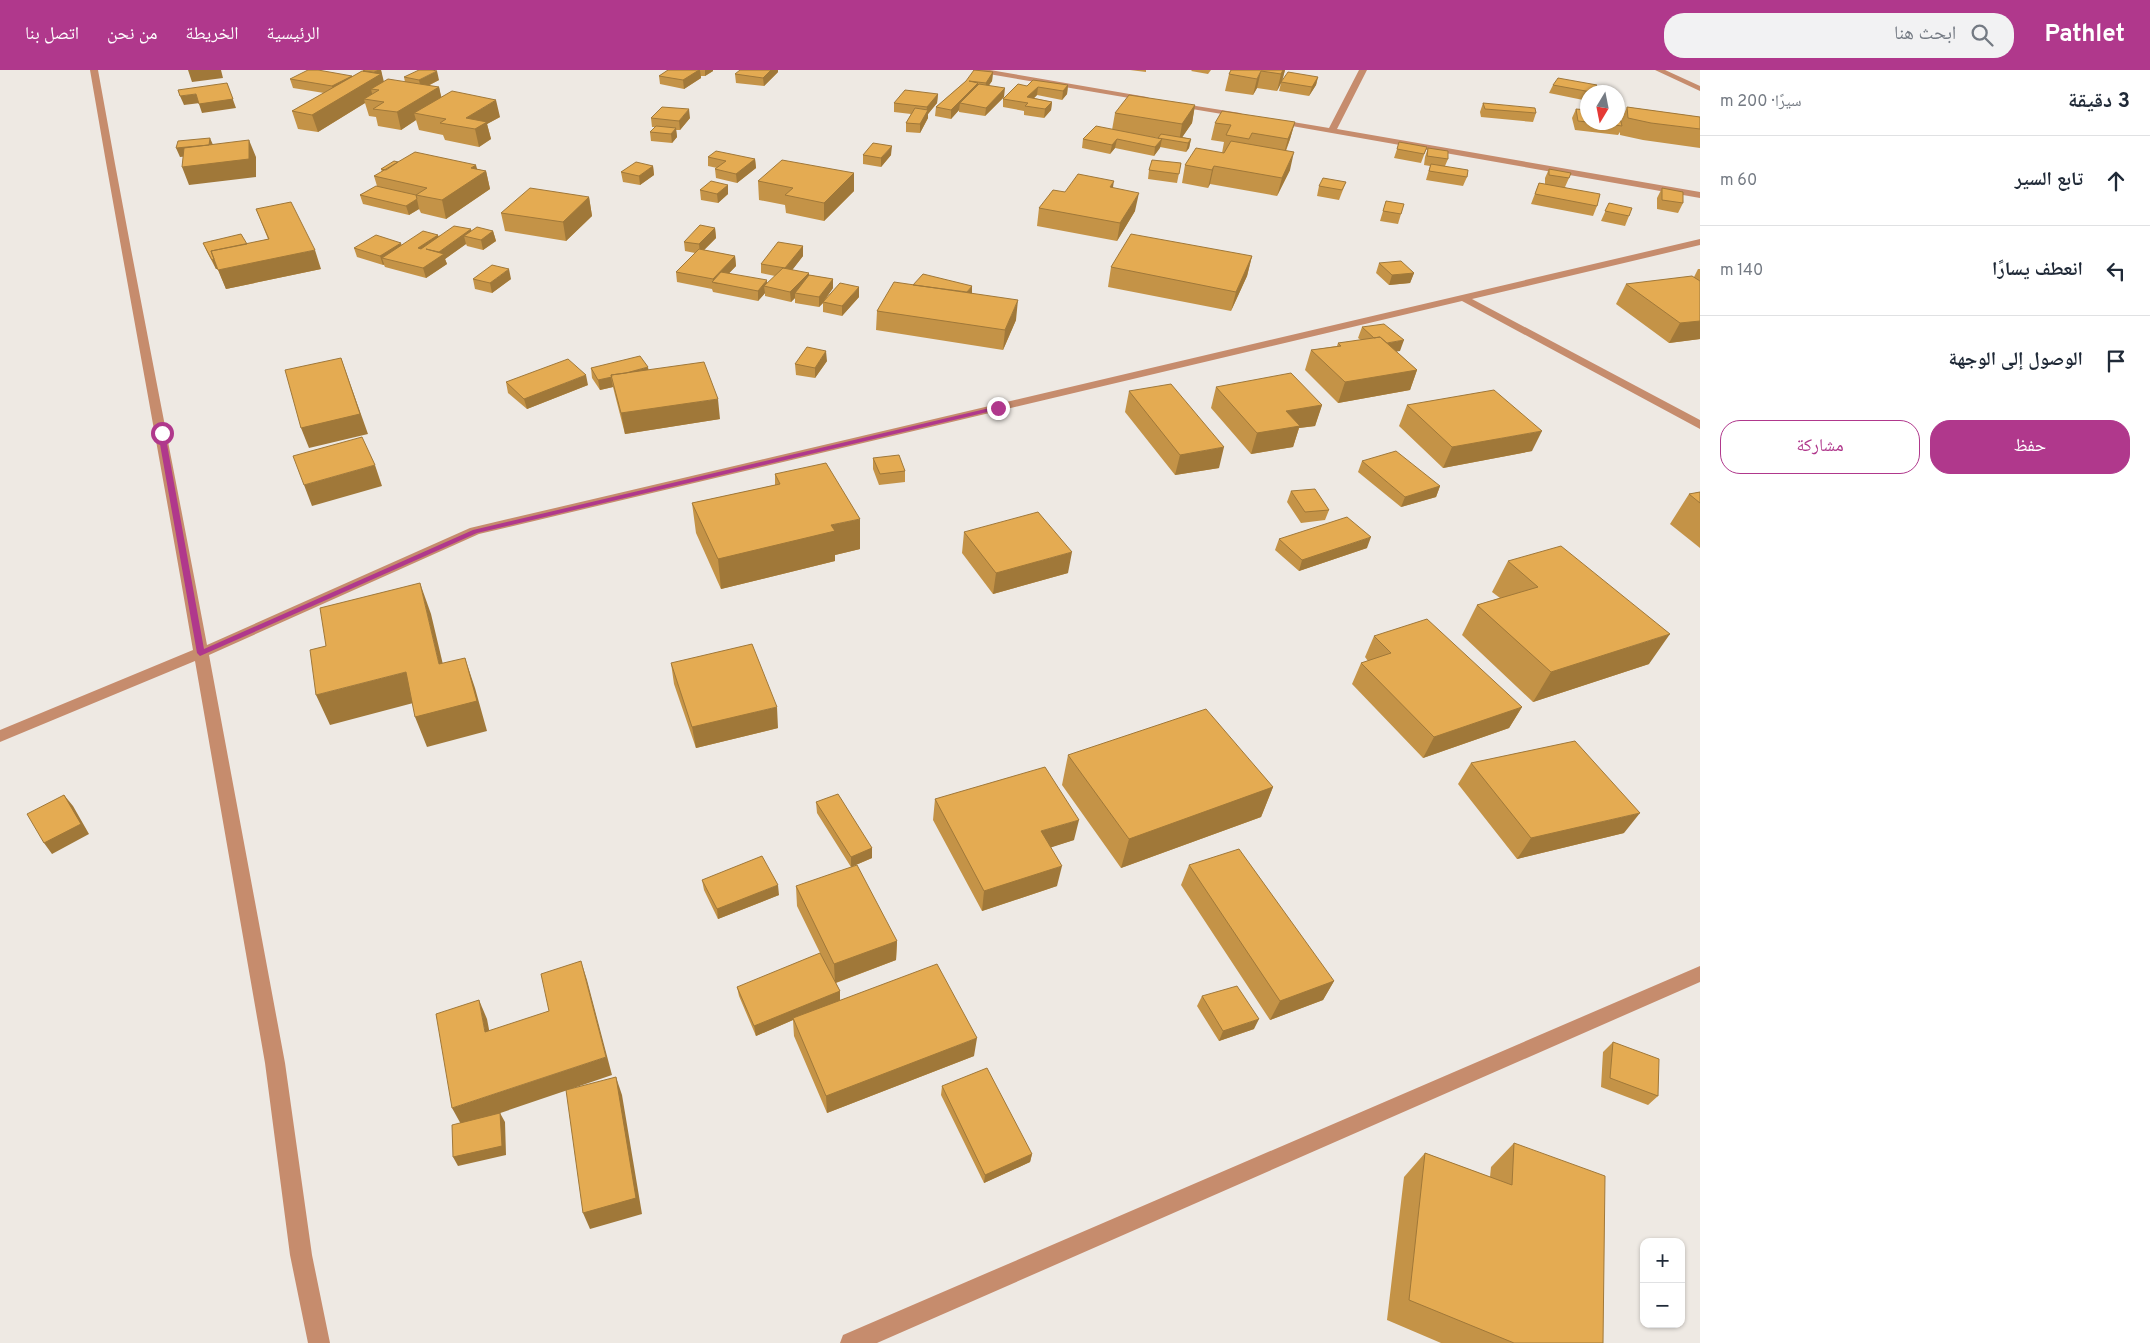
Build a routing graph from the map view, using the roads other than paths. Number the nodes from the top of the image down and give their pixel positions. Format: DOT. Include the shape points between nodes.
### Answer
graph roads {
  1 [pos="94,70"];
  2 [pos="977,70"];
  3 [pos="1363,70"];
  4 [pos="1659,70"];
  5 [pos="1700,88"];
  6 [pos="1159,102"];
  7 [pos="1169,103"];
  8 [pos="1246,116"];
  9 [pos="1265,120"];
  10 [pos="1332,131"];
  11 [pos="1700,195"];
  12 [pos="1700,242"];
  13 [pos="1463,298"];
  14 [pos="1700,426"];
  15 [pos="200,653"];
  16 [pos="0,736"];
  17 [pos="1700,974"];
  18 [pos="319,1343"];
  19 [pos="850,1343"];
  1 -- 15 [label="street"];
  2 -- 6 [label="street"];
  3 -- 10 [label="street"];
  4 -- 5 [label="street"];
  7 -- 8 [label="street"];
  9 -- 10 [label="street"];
  10 -- 11 [label="street"];
  12 -- 13 [label="street"];
  13 -- 14 [label="street"];
  13 -- 15 [label="street" via="475,531"];
  15 -- 16 [label="street"];
  15 -- 18 [label="street" via="274,1063 301,1255"];
  17 -- 19 [label="street"];
}
